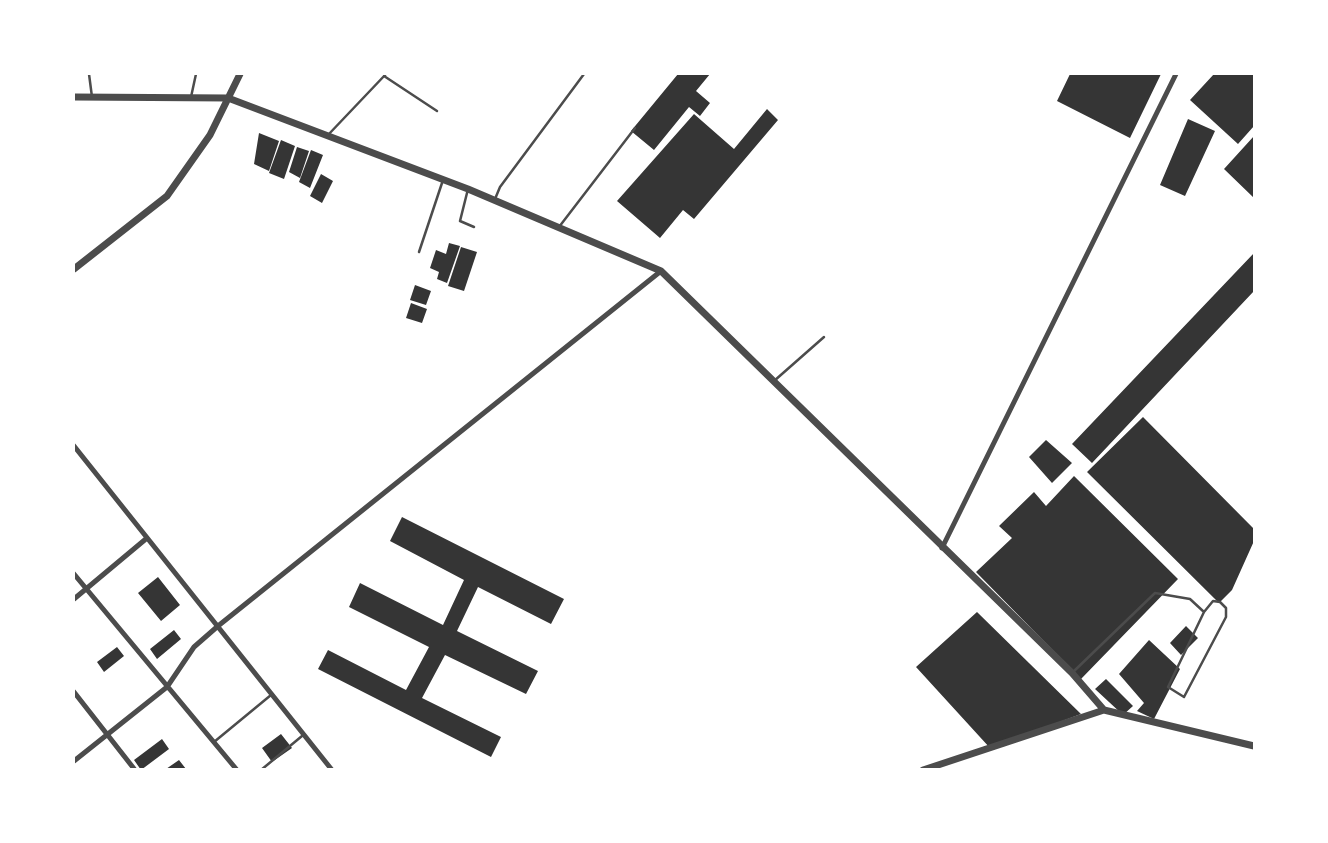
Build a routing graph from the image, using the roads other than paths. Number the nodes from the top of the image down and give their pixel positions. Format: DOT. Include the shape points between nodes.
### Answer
graph roads {
  1 [pos="89,74"];
  2 [pos="196,74"];
  3 [pos="240,74"];
  4 [pos="584,74"];
  5 [pos="1176,74"];
  6 [pos="385,75"];
  7 [pos="74,97"];
  8 [pos="92,97"];
  9 [pos="191,97"];
  10 [pos="228,98"];
  11 [pos="437,111"];
  12 [pos="635,128"];
  13 [pos="326,137"];
  14 [pos="443,180"];
  15 [pos="468,189"];
  16 [pos="495,200"];
  17 [pos="474,227"];
  18 [pos="559,227"];
  19 [pos="419,252"];
  20 [pos="74,269"];
  21 [pos="661,271"];
  22 [pos="824,337"];
  23 [pos="772,383"];
  24 [pos="74,446"];
  25 [pos="147,538"];
  26 [pos="943,548"];
  27 [pos="74,574"];
  28 [pos="85,589"];
  29 [pos="74,599"];
  30 [pos="1204,612"];
  31 [pos="218,626"];
  32 [pos="1072,673"];
  33 [pos="167,687"];
  34 [pos="74,692"];
  35 [pos="272,694"];
  36 [pos="1104,710"];
  37 [pos="107,734"];
  38 [pos="304,735"];
  39 [pos="214,742"];
  40 [pos="1255,746"];
  41 [pos="74,761"];
  42 [pos="135,769"];
  43 [pos="237,769"];
  44 [pos="261,769"];
  45 [pos="332,769"];
  46 [pos="923,769"];
  1 -- 8 [label="lane"];
  2 -- 9 [label="lane"];
  3 -- 10 [label="street"];
  4 -- 16 [label="lane"];
  5 -- 26 [label="street"];
  6 -- 11 [label="lane"];
  6 -- 13 [label="lane"];
  7 -- 8 [label="street"];
  8 -- 9 [label="street"];
  9 -- 10 [label="street"];
  10 -- 13 [label="street"];
  10 -- 20 [label="street" via="210,135 167,196"];
  12 -- 18 [label="lane"];
  13 -- 14 [label="street"];
  14 -- 15 [label="street"];
  14 -- 19 [label="lane"];
  15 -- 16 [label="street"];
  15 -- 17 [label="lane" via="460,221"];
  16 -- 18 [label="street"];
  18 -- 21 [label="street"];
  21 -- 23 [label="street"];
  21 -- 31 [label="street"];
  22 -- 23 [label="lane"];
  23 -- 26 [label="street"];
  24 -- 25 [label="street"];
  25 -- 28 [label="street"];
  25 -- 31 [label="street"];
  26 -- 32 [label="street"];
  27 -- 28 [label="street"];
  28 -- 29 [label="street"];
  28 -- 33 [label="street"];
  30 -- 30 [label="lane" via="1168,687 1184,697 1226,617 1220,602 1213,601"];
  30 -- 32 [label="lane" via="1190,599 1155,593"];
  31 -- 33 [label="street" via="194,647"];
  31 -- 35 [label="street"];
  32 -- 36 [label="street"];
  33 -- 37 [label="street"];
  33 -- 39 [label="street"];
  34 -- 37 [label="street"];
  35 -- 38 [label="street"];
  35 -- 39 [label="lane"];
  36 -- 40 [label="street"];
  36 -- 46 [label="street"];
  37 -- 41 [label="street"];
  37 -- 42 [label="street"];
  38 -- 44 [label="lane"];
  38 -- 45 [label="street"];
  39 -- 43 [label="street"];
}
